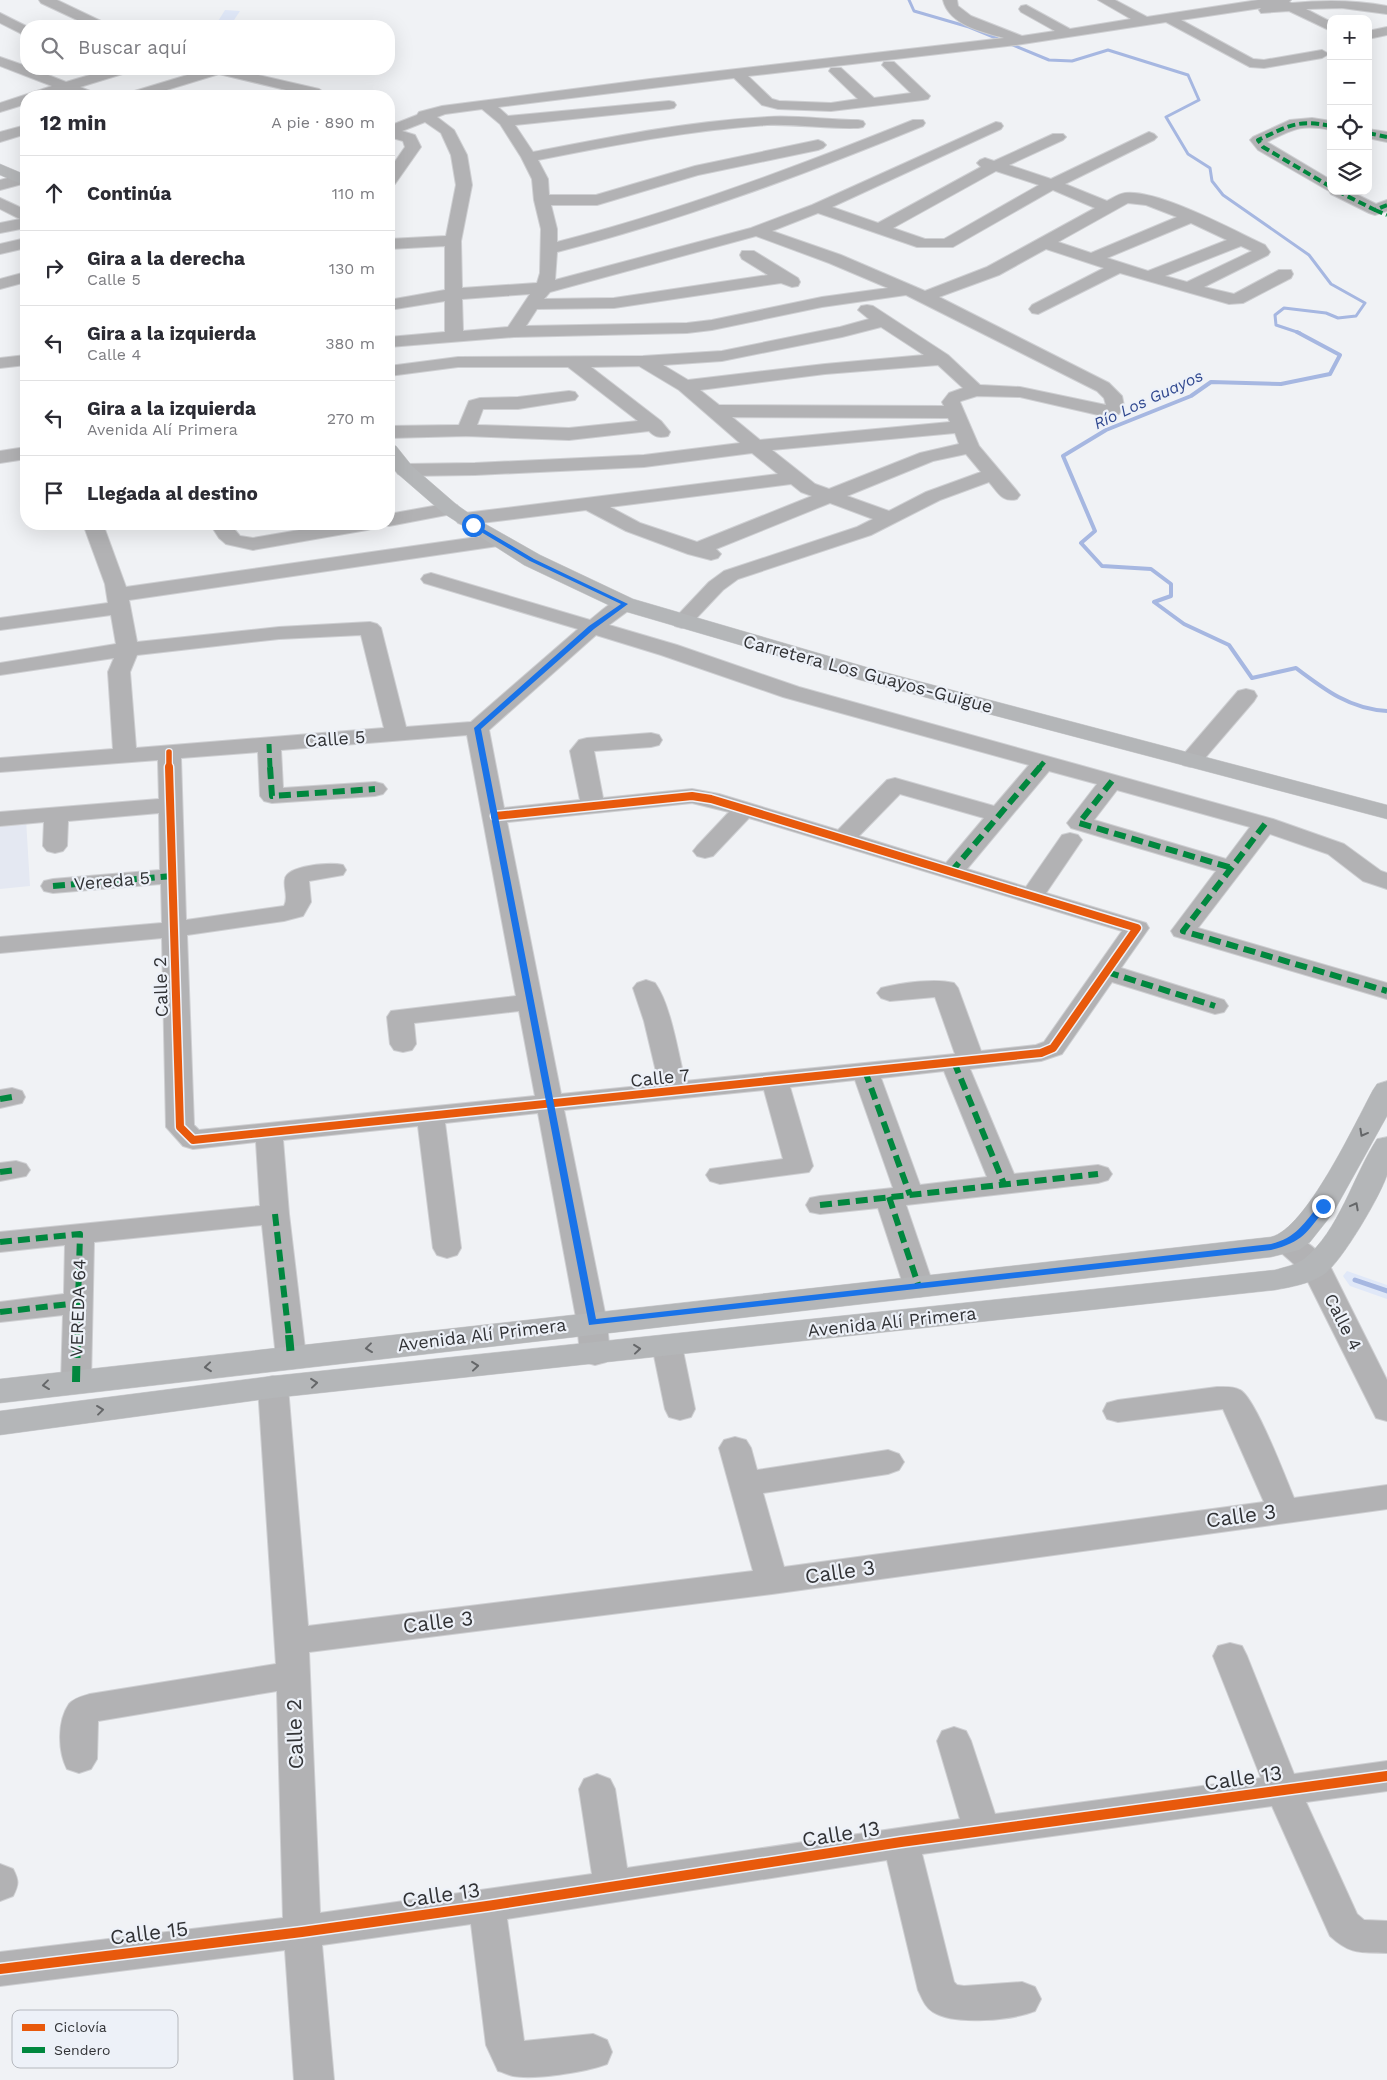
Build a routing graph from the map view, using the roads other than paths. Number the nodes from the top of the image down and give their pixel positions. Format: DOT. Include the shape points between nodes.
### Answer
graph roads {
  1 [pos="46,0"];
  2 [pos="950,0"];
  3 [pos="1105,0"];
  4 [pos="1368,0"];
  5 [pos="1175,4"];
  6 [pos="1281,4"];
  7 [pos="1387,4"];
  8 [pos="1026,9"];
  9 [pos="1387,10"];
  10 [pos="1195,14"];
  11 [pos="1387,18"];
  12 [pos="88,20"];
  13 [pos="1145,21"];
  14 [pos="1173,21"];
  15 [pos="4,22"];
  16 [pos="1327,24"];
  17 [pos="20,29"];
  18 [pos="1387,31"];
  19 [pos="1068,33"];
  20 [pos="1372,33"];
  21 [pos="1038,38"];
  22 [pos="1019,40"];
  23 [pos="1322,54"];
  24 [pos="0,61"];
  25 [pos="912,62"];
  26 [pos="889,65"];
  27 [pos="20,67"];
  28 [pos="20,71"];
  29 [pos="836,71"];
  30 [pos="38,75"];
  31 [pos="102,75"];
  32 [pos="199,75"];
  33 [pos="242,75"];
  34 [pos="0,77"];
  35 [pos="741,77"];
  36 [pos="179,82"];
  37 [pos="789,83"];
  38 [pos="63,86"];
  39 [pos="715,86"];
  40 [pos="207,87"];
  41 [pos="51,90"];
  42 [pos="74,90"];
  43 [pos="153,90"];
  44 [pos="305,90"];
  45 [pos="20,101"];
  46 [pos="871,103"];
  47 [pos="485,104"];
  48 [pos="669,106"];
  49 [pos="815,107"];
  50 [pos="0,108"];
  51 [pos="424,115"];
  52 [pos="505,121"];
  53 [pos="918,123"];
  54 [pos="858,124"];
  55 [pos="1327,125"];
  56 [pos="996,126"];
  57 [pos="395,128"];
  58 [pos="20,131"];
  59 [pos="395,133"];
  60 [pos="1372,134"];
  61 [pos="0,137"];
  62 [pos="1058,137"];
  63 [pos="1149,137"];
  64 [pos="1387,137"];
  65 [pos="818,145"];
  66 [pos="942,150"];
  67 [pos="529,157"];
  68 [pos="994,166"];
  69 [pos="0,169"];
  70 [pos="395,172"];
  71 [pos="20,178"];
  72 [pos="20,181"];
  73 [pos="1052,184"];
  74 [pos="0,185"];
  75 [pos="1327,185"];
  76 [pos="1347,195"];
  77 [pos="542,200"];
  78 [pos="0,204"];
  79 [pos="702,206"];
  80 [pos="1107,207"];
  81 [pos="818,208"];
  82 [pos="1383,210"];
  83 [pos="14,213"];
  84 [pos="1191,217"];
  85 [pos="736,223"];
  86 [pos="20,224"];
  87 [pos="0,228"];
  88 [pos="879,229"];
  89 [pos="1241,240"];
  90 [pos="453,241"];
  91 [pos="1045,243"];
  92 [pos="20,244"];
  93 [pos="395,244"];
  94 [pos="0,249"];
  95 [pos="550,249"];
  96 [pos="748,255"];
  97 [pos="1092,258"];
  98 [pos="1118,268"];
  99 [pos="20,269"];
  100 [pos="0,274"];
  101 [pos="1285,274"];
  102 [pos="785,277"];
  103 [pos="1149,277"];
  104 [pos="20,279"];
  105 [pos="0,284"];
  106 [pos="544,288"];
  107 [pos="1189,288"];
  108 [pos="917,293"];
  109 [pos="454,294"];
  110 [pos="851,297"];
  111 [pos="822,302"];
  112 [pos="395,304"];
  113 [pos="531,304"];
  114 [pos="1038,309"];
  115 [pos="882,321"];
  116 [pos="514,332"];
  117 [pos="454,336"];
  118 [pos="395,341"];
  119 [pos="942,359"];
  120 [pos="572,360"];
  121 [pos="643,360"];
  122 [pos="20,361"];
  123 [pos="0,363"];
  124 [pos="395,370"];
  125 [pos="685,386"];
  126 [pos="975,390"];
  127 [pos="569,396"];
  128 [pos="716,411"];
  129 [pos="959,420"];
  130 [pos="654,426"];
  131 [pos="466,430"];
  132 [pos="395,432"];
  133 [pos="756,447"];
  134 [pos="970,447"];
  135 [pos="20,454"];
  136 [pos="685,455"];
  137 [pos="0,457"];
  138 [pos="395,460"];
  139 [pos="993,474"];
  140 [pos="794,478"];
  141 [pos="1010,495"];
  142 [pos="832,497"];
  143 [pos="588,503"];
  144 [pos="458,514"];
  145 [pos="890,518"];
  146 [pos="395,519"];
  147 [pos="95,530"];
  148 [pos="223,530"];
  149 [pos="333,530"];
  150 [pos="498,540"];
  151 [pos="695,550"];
  152 [pos="747,568"];
  153 [pos="431,579"];
  154 [pos="118,602"];
  155 [pos="625,604"];
  156 [pos="682,622"];
  157 [pos="0,624"];
  158 [pos="592,628"];
  159 [pos="128,649"];
  160 [pos="0,668"];
  161 [pos="1246,696"];
  162 [pos="477,728"];
  163 [pos="397,734"];
  164 [pos="652,740"];
  165 [pos="269,744"];
  166 [pos="168,752"];
  167 [pos="125,756"];
  168 [pos="1191,760"];
  169 [pos="1044,762"];
  170 [pos="0,765"];
  171 [pos="1112,781"];
  172 [pos="375,789"];
  173 [pos="171,805"];
  174 [pos="593,806"];
  175 [pos="745,809"];
  176 [pos="1387,812"];
  177 [pos="56,813"];
  178 [pos="1000,814"];
  179 [pos="495,816"];
  180 [pos="0,819"];
  181 [pos="1265,824"];
  182 [pos="844,839"];
  183 [pos="1070,840"];
  184 [pos="55,846"];
  185 [pos="705,851"];
  186 [pos="1232,868"];
  187 [pos="334,870"];
  188 [pos="952,872"];
  189 [pos="172,876"];
  190 [pos="1387,882"];
  191 [pos="53,886"];
  192 [pos="1032,896"];
  193 [pos="174,929"];
  194 [pos="0,945"];
  195 [pos="1106,972"];
  196 [pos="646,988"];
  197 [pos="1387,991"];
  198 [pos="890,993"];
  199 [pos="530,1002"];
  200 [pos="1215,1006"];
  201 [pos="402,1044"];
  202 [pos="963,1061"];
  203 [pos="865,1071"];
  204 [pos="775,1080"];
  205 [pos="1387,1090"];
  206 [pos="674,1091"];
  207 [pos="548,1104"];
  208 [pos="430,1116"];
  209 [pos="269,1133"];
  210 [pos="1387,1146"];
  211 [pos="1098,1174"];
  212 [pos="720,1175"];
  213 [pos="1004,1184"];
  214 [pos="899,1196"];
  215 [pos="820,1204"];
  216 [pos="275,1214"];
  217 [pos="80,1234"];
  218 [pos="0,1242"];
  219 [pos="1288,1243"];
  220 [pos="447,1248"];
  221 [pos="1315,1266"];
  222 [pos="919,1287"];
  223 [pos="78,1303"];
  224 [pos="0,1312"];
  225 [pos="592,1323"];
  226 [pos="667,1346"];
  227 [pos="595,1354"];
  228 [pos="291,1357"];
  229 [pos="76,1382"];
  230 [pos="273,1387"];
  231 [pos="0,1391"];
  232 [pos="680,1409"];
  233 [pos="1387,1410"];
  234 [pos="1118,1411"];
  235 [pos="0,1423"];
  236 [pos="734,1448"];
  237 [pos="888,1462"];
  238 [pos="744,1484"];
  239 [pos="1387,1496"];
  240 [pos="1284,1510"];
  241 [pos="772,1581"];
  242 [pos="292,1641"];
  243 [pos="1230,1656"];
  244 [pos="293,1675"];
  245 [pos="954,1741"];
  246 [pos="79,1759"];
  247 [pos="1387,1776"];
  248 [pos="597,1789"];
  249 [pos="1283,1790"];
  250 [pos="982,1831"];
  251 [pos="901,1842"];
  252 [pos="0,1880"];
  253 [pos="0,1885"];
  254 [pos="612,1887"];
  255 [pos="487,1906"];
  256 [pos="302,1932"];
  257 [pos="1387,1937"];
  258 [pos="0,1969"];
  259 [pos="1022,1999"];
  260 [pos="593,2052"];
  261 [pos="314,2080"];
  1 -- 12 [label="street"];
  2 -- 22 [label="street" via="952,9 963,18"];
  3 -- 13 [label="street"];
  4 -- 7 [label="street"];
  5 -- 10 [label="street"];
  6 -- 9 [label="street" via="1357,4"];
  6 -- 10 [label="street"];
  6 -- 11 [label="street" via="1351,9"];
  6 -- 14 [label="street"];
  6 -- 16 [label="street"];
  8 -- 19 [label="street"];
  10 -- 14 [label="street"];
  13 -- 14 [label="street"];
  13 -- 19 [label="street"];
  14 -- 21 [label="street" via="1080,40"];
  14 -- 23 [label="street" via="1250,63 1264,64"];
  15 -- 17 [label="street"];
  18 -- 20 [label="street"];
  19 -- 21 [label="street"];
  21 -- 22 [label="street"];
  22 -- 35 [label="street"];
  24 -- 27 [label="street"];
  25 -- 26 [label="street"];
  26 -- 29 [label="street"];
  26 -- 46 [label="street" via="923,96"];
  28 -- 34 [label="street"];
  29 -- 37 [label="street"];
  29 -- 46 [label="street"];
  30 -- 38 [label="street"];
  31 -- 38 [label="street"];
  32 -- 36 [label="street"];
  33 -- 44 [label="street"];
  35 -- 37 [label="street"];
  35 -- 39 [label="street"];
  35 -- 47 [label="street"];
  35 -- 49 [label="street" via="767,102"];
  36 -- 40 [label="street"];
  36 -- 43 [label="street"];
  37 -- 49 [label="street"];
  38 -- 41 [label="street"];
  38 -- 42 [label="street"];
  45 -- 50 [label="street"];
  46 -- 49 [label="street"];
  47 -- 51 [label="street"];
  47 -- 52 [label="street"];
  48 -- 52 [label="street"];
  51 -- 57 [label="street"];
  51 -- 90 [label="street" via="447,130 459,155 464,185"];
  52 -- 67 [label="street"];
  53 -- 79 [label="street"];
  54 -- 67 [label="street" via="751,122 642,134"];
  55 -- 75 [label="street" via="1312,122 1295,124 1258,140 1263,147"];
  56 -- 66 [label="street"];
  58 -- 61 [label="street"];
  59 -- 70 [label="street" via="410,138 413,147"];
  60 -- 64 [label="street"];
  62 -- 68 [label="street"];
  63 -- 73 [label="street"];
  65 -- 77 [label="street" via="695,171 598,200"];
  66 -- 68 [label="street"];
  66 -- 81 [label="street"];
  67 -- 77 [label="street" via="540,179"];
  68 -- 73 [label="street"];
  68 -- 88 [label="street"];
  69 -- 71 [label="main road"];
  72 -- 74 [label="street"];
  73 -- 80 [label="street"];
  73 -- 88 [label="street" via="947,244 923,244"];
  76 -- 82 [label="street"];
  77 -- 95 [label="street" via="550,229"];
  78 -- 83 [label="street"];
  79 -- 85 [label="street"];
  79 -- 95 [label="street"];
  80 -- 84 [label="street" via="1125,198 1138,197"];
  80 -- 91 [label="street"];
  81 -- 85 [label="street"];
  81 -- 88 [label="street"];
  84 -- 89 [label="street"];
  84 -- 97 [label="street"];
  85 -- 106 [label="street"];
  85 -- 108 [label="street"];
  86 -- 87 [label="street"];
  89 -- 103 [label="street"];
  89 -- 107 [label="street" via="1262,252"];
  90 -- 93 [label="street"];
  90 -- 109 [label="street"];
  91 -- 97 [label="street"];
  91 -- 108 [label="street" via="994,271"];
  92 -- 94 [label="street"];
  95 -- 106 [label="street"];
  96 -- 102 [label="street"];
  97 -- 98 [label="street"];
  98 -- 103 [label="street"];
  98 -- 114 [label="street"];
  99 -- 100 [label="street"];
  101 -- 107 [label="street" via="1233,299"];
  102 -- 111 [label="street"];
  102 -- 113 [label="street" via="614,303"];
  103 -- 107 [label="street"];
  104 -- 105 [label="street"];
  106 -- 109 [label="street"];
  106 -- 113 [label="street"];
  108 -- 110 [label="street"];
  108 -- 126 [label="street" via="1103,387 1113,396 1115,406 1107,410 1020,392"];
  109 -- 112 [label="street"];
  109 -- 117 [label="street"];
  110 -- 111 [label="street"];
  110 -- 115 [label="street"];
  111 -- 116 [label="street" via="687,328"];
  113 -- 116 [label="street"];
  115 -- 119 [label="street"];
  115 -- 121 [label="street" via="722,356"];
  116 -- 117 [label="street"];
  117 -- 118 [label="street"];
  119 -- 125 [label="street"];
  119 -- 126 [label="street"];
  120 -- 121 [label="street"];
  120 -- 124 [label="street" via="458,362"];
  120 -- 130 [label="street"];
  121 -- 125 [label="street"];
  122 -- 123 [label="street"];
  125 -- 128 [label="street"];
  126 -- 129 [label="street" via="955,397 951,402"];
  127 -- 131 [label="street" via="480,404 476,406"];
  128 -- 129 [label="street"];
  128 -- 133 [label="street"];
  129 -- 133 [label="street"];
  129 -- 134 [label="street"];
  130 -- 131 [label="street" via="569,434"];
  130 -- 136 [label="street"];
  131 -- 132 [label="street"];
  133 -- 136 [label="street"];
  133 -- 140 [label="street"];
  134 -- 139 [label="street"];
  134 -- 142 [label="street" via="927,457"];
  135 -- 137 [label="street"];
  136 -- 138 [label="street" via="644,461 475,469"];
  138 -- 144 [label="main road, Carretera Los Guayos-Guigue"];
  139 -- 141 [label="street"];
  139 -- 145 [label="street" via="933,496"];
  140 -- 142 [label="street" via="808,488"];
  140 -- 143 [label="street"];
  142 -- 145 [label="street"];
  142 -- 151 [label="street"];
  143 -- 144 [label="street"];
  143 -- 151 [label="street" via="633,527"];
  144 -- 146 [label="street"];
  144 -- 150 [label="main road, Carretera Los Guayos-Guigue"];
  145 -- 152 [label="street" via="864,531"];
  147 -- 154 [label="street" via="115,584"];
  148 -- 149 [label="street" via="235,543 253,544"];
  150 -- 154 [label="street"];
  150 -- 155 [label="main road, Carretera Los Guayos-Guigue" via="532,560"];
  151 -- 152 [label="street"];
  152 -- 156 [label="street" via="716,586"];
  153 -- 158 [label="street"];
  154 -- 157 [label="street"];
  154 -- 159 [label="street"];
  155 -- 156 [label="main road, Carretera Los Guayos-Guigue"];
  155 -- 158 [label="street"];
  156 -- 168 [label="main road, Carretera Los Guayos-Guigue"];
  158 -- 162 [label="street"];
  158 -- 169 [label="street" via="669,650 791,692"];
  159 -- 160 [label="street"];
  159 -- 163 [label="street" via="279,633 370,628"];
  159 -- 167 [label="street" via="119,672"];
  161 -- 168 [label="street"];
  162 -- 163 [label="street, Calle 5"];
  162 -- 179 [label="street"];
  163 -- 165 [label="street, Calle 5"];
  164 -- 174 [label="street" via="587,745 582,751"];
  165 -- 166 [label="street, Calle 5"];
  165 -- 172 [label="street" via="272,796"];
  166 -- 167 [label="street, Calle 5"];
  166 -- 173 [label="street, Calle 2"];
  167 -- 170 [label="street, Calle 5"];
  168 -- 176 [label="main road, Carretera Los Guayos-Guigue"];
  169 -- 171 [label="street"];
  169 -- 178 [label="street"];
  171 -- 181 [label="street"];
  171 -- 186 [label="street" via="1079,823"];
  173 -- 177 [label="street"];
  173 -- 189 [label="street, Calle 2"];
  174 -- 175 [label="street" via="692,796"];
  174 -- 179 [label="street"];
  175 -- 182 [label="street"];
  175 -- 185 [label="street"];
  177 -- 180 [label="street"];
  177 -- 184 [label="street"];
  178 -- 182 [label="street" via="895,784"];
  178 -- 188 [label="street"];
  179 -- 199 [label="street"];
  181 -- 186 [label="street"];
  181 -- 190 [label="street" via="1336,849 1372,876"];
  182 -- 188 [label="street"];
  183 -- 192 [label="street"];
  186 -- 197 [label="street" via="1183,931"];
  187 -- 193 [label="street" via="297,878 299,902 294,912"];
  188 -- 192 [label="street"];
  189 -- 191 [label="street, Vereda 5"];
  189 -- 193 [label="street, Calle 2"];
  192 -- 195 [label="street" via="1137,928"];
  193 -- 194 [label="street"];
  193 -- 209 [label="street, Calle 2" via="180,1128 193,1140"];
  195 -- 200 [label="street"];
  195 -- 202 [label="street, Calle 7" via="1053,1048"];
  196 -- 206 [label="street"];
  198 -- 202 [label="street" via="945,988"];
  199 -- 201 [label="street" via="400,1017"];
  199 -- 207 [label="street"];
  202 -- 203 [label="street, Calle 7"];
  202 -- 213 [label="street"];
  203 -- 204 [label="street, Calle 7"];
  203 -- 214 [label="street"];
  204 -- 206 [label="street, Calle 7"];
  204 -- 212 [label="street" via="799,1166"];
  205 -- 219 [label="main road, one-way" via="1323,1206"];
  206 -- 207 [label="street, Calle 7"];
  207 -- 208 [label="street, Calle 7"];
  207 -- 225 [label="street"];
  208 -- 209 [label="street, Calle 7"];
  208 -- 220 [label="street"];
  209 -- 216 [label="street"];
  221 -- 210 [label="main road, Avenida Alí Primera, one-way" via="1337,1239"];
  211 -- 213 [label="street"];
  213 -- 214 [label="street"];
  214 -- 215 [label="street"];
  214 -- 222 [label="street"];
  216 -- 217 [label="street"];
  216 -- 228 [label="street"];
  217 -- 218 [label="street"];
  217 -- 223 [label="street, VEREDA 64"];
  219 -- 221 [label="street, Calle 4"];
  219 -- 222 [label="main road, Avenida Alí Primera" via="1242,1252"];
  221 -- 226 [label="main road, Avenida Alí Primera" via="1295,1275 1247,1284"];
  221 -- 233 [label="street, Calle 4"];
  222 -- 225 [label="main road, Avenida Alí Primera"];
  223 -- 224 [label="street"];
  223 -- 229 [label="street, VEREDA 64"];
  225 -- 227 [label="street"];
  225 -- 228 [label="main road, Avenida Alí Primera, one-way"];
  227 -- 226 [label="main road, Avenida Alí Primera, one-way"];
  226 -- 232 [label="street"];
  230 -- 227 [label="main road, Avenida Alí Primera, one-way"];
  228 -- 229 [label="main road, Avenida Alí Primera, one-way"];
  229 -- 231 [label="main road, Avenida Alí Primera, one-way"];
  235 -- 230 [label="main road, Avenida Alí Primera, one-way"];
  230 -- 242 [label="street, Calle 2"];
  234 -- 240 [label="street" via="1231,1398 1240,1410"];
  236 -- 238 [label="street"];
  237 -- 238 [label="street"];
  238 -- 241 [label="street"];
  239 -- 240 [label="street, Calle 3"];
  240 -- 241 [label="street, Calle 3"];
  241 -- 242 [label="street, Calle 3"];
  242 -- 244 [label="street, Calle 2"];
  243 -- 249 [label="street"];
  244 -- 246 [label="street" via="90,1708 82,1713 79,1720"];
  244 -- 256 [label="street, Calle 2"];
  245 -- 250 [label="street"];
  247 -- 249 [label="street, Calle 13"];
  248 -- 254 [label="street"];
  249 -- 250 [label="street, Calle 13"];
  249 -- 257 [label="street" via="1343,1925 1356,1936"];
  250 -- 251 [label="street, Calle 13"];
  251 -- 254 [label="street, Calle 13"];
  251 -- 259 [label="street" via="937,1990 946,2000 964,2004"];
  252 -- 253 [label="street"];
  254 -- 255 [label="street, Calle 13"];
  255 -- 256 [label="street, Calle 13"];
  255 -- 260 [label="street" via="505,2045 512,2058 528,2060"];
  256 -- 258 [label="street, Calle 15"];
  256 -- 261 [label="street, Calle 2"];
}
